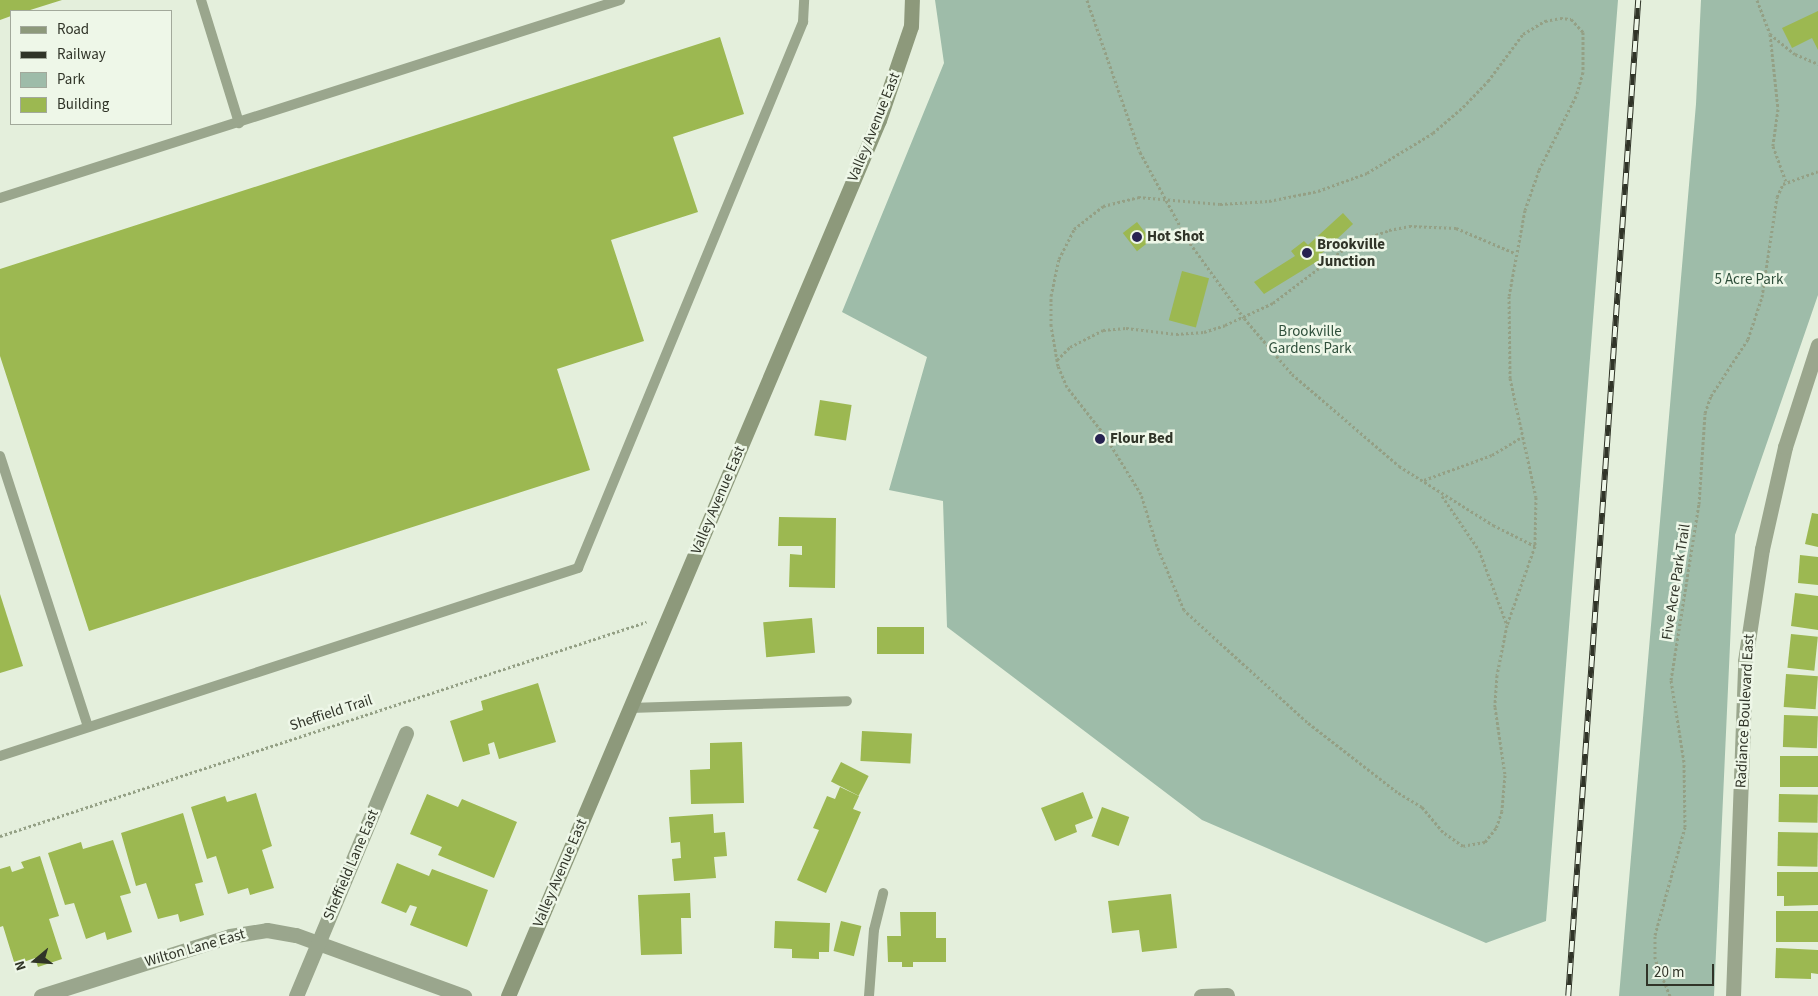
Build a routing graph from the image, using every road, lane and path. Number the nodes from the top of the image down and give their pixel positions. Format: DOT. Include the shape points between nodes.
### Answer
graph roads {
  1 [pos="201,0"];
  2 [pos="620,0"];
  3 [pos="804,0"];
  4 [pos="912,0"];
  5 [pos="1087,0"];
  6 [pos="1757,0"];
  7 [pos="1770,34"];
  8 [pos="1818,64"];
  9 [pos="239,123"];
  10 [pos="1818,171"];
  11 [pos="1786,182"];
  12 [pos="0,198"];
  13 [pos="1165,200"];
  14 [pos="1515,253"];
  15 [pos="1244,318"];
  16 [pos="1818,345"];
  17 [pos="1056,361"];
  18 [pos="1520,437"];
  19 [pos="0,456"];
  20 [pos="1423,480"];
  21 [pos="1441,494"];
  22 [pos="1535,546"];
  23 [pos="670,614"];
  24 [pos="1507,625"];
  25 [pos="847,700"];
  26 [pos="630,708"];
  27 [pos="88,727"];
  28 [pos="406,733"];
  29 [pos="0,756"];
  30 [pos="0,836"];
  31 [pos="883,893"];
  32 [pos="318,943"];
  33 [pos="1228,995"];
  34 [pos="40,996"];
  35 [pos="296,996"];
  36 [pos="464,996"];
  37 [pos="508,996"];
  38 [pos="869,996"];
  39 [pos="1201,996"];
  40 [pos="1670,996"];
  41 [pos="1733,996"];
  1 -- 9 [label="lane"];
  2 -- 9 [label="lane"];
  3 -- 27 [label="lane" via="803,22 578,568"];
  4 -- 23 [label="main road, Valley Avenue East" via="911,26 879,120"];
  5 -- 13 [label="path" via="1097,37 1140,152"];
  6 -- 7 [label="path"];
  7 -- 8 [label="path" via="1795,54"];
  7 -- 11 [label="path" via="1778,109 1773,146"];
  9 -- 12 [label="lane"];
  10 -- 11 [label="path"];
  11 -- 40 [label="path, Five Acre Park Trail" via="1777,197 1762,297 1748,339 1711,396 1705,413 1699,504 1670,680 1684,762 1685,827 1655,935 1655,959"];
  13 -- 14 [label="path" via="1220,204 1269,201 1318,191 1367,173 1425,139 1462,107 1488,81 1523,34 1545,21 1571,19 1583,32 1583,72 1576,96 1539,170"];
  13 -- 15 [label="path" via="1212,277"];
  13 -- 17 [label="path" via="1138,197 1120,200 1104,206 1074,229 1060,259 1051,296"];
  14 -- 15 [label="path" via="1456,228 1409,226 1389,230 1352,243 1284,296"];
  14 -- 18 [label="path" via="1508,296 1507,342"];
  15 -- 17 [label="path" via="1187,334 1163,335 1126,328 1103,330 1070,347"];
  15 -- 20 [label="path" via="1292,374 1344,421"];
  16 -- 41 [label="street, Radiance Boulevard East" via="1785,447 1764,540 1745,661"];
  17 -- 24 [label="path" via="1068,387 1104,434 1140,494 1156,546 1184,610 1307,722 1397,792 1422,807 1443,832 1463,846 1485,842 1496,828 1502,811 1505,775 1495,707 1496,675"];
  18 -- 20 [label="path" via="1492,455"];
  18 -- 22 [label="path" via="1536,497"];
  19 -- 27 [label="lane"];
  20 -- 21 [label="path"];
  21 -- 22 [label="path"];
  21 -- 24 [label="path" via="1479,550"];
  22 -- 24 [label="path"];
  23 -- 26 [label="main road, Valley Avenue East"];
  23 -- 30 [label="path, Sheffield Trail"];
  25 -- 26 [label="lane"];
  26 -- 37 [label="main road, Valley Avenue East"];
  27 -- 29 [label="lane"];
  28 -- 32 [label="street, Sheffield Lane East"];
  31 -- 38 [label="lane" via="874,930"];
  32 -- 34 [label="street, Wilton Lane East" via="284,932 247,932"];
  32 -- 35 [label="street, Sheffield Lane East"];
  32 -- 36 [label="street, Wilton Lane East"];
  33 -- 39 [label="street"];
}
